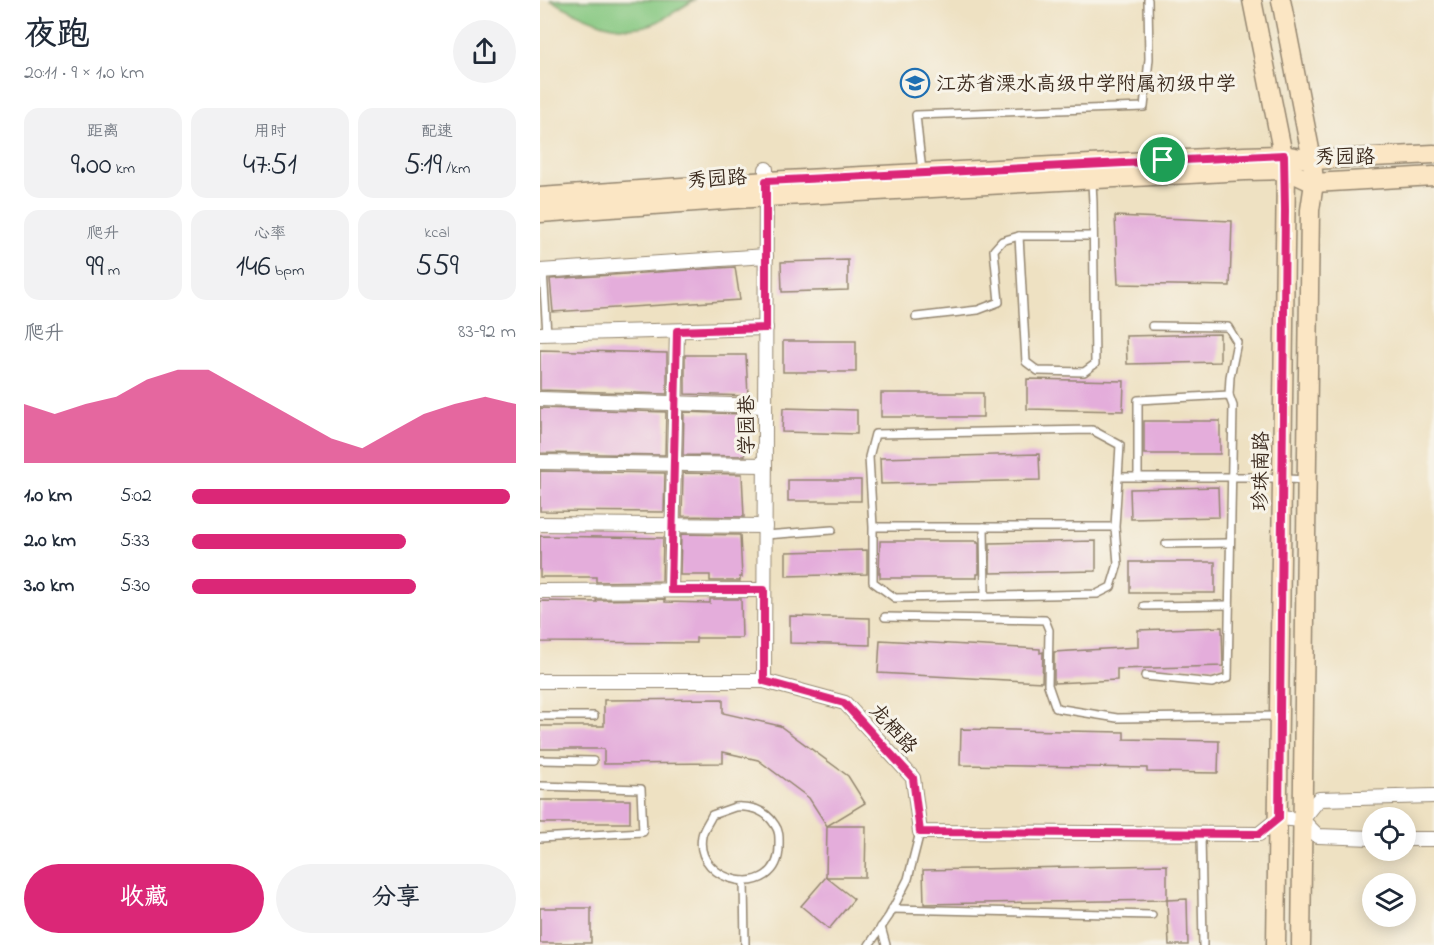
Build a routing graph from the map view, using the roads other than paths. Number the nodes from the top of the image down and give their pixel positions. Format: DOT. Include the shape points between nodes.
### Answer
graph roads {
  1 [pos="1148,0"];
  2 [pos="1252,0"];
  3 [pos="1281,0"];
  4 [pos="1434,154"];
  5 [pos="1312,160"];
  6 [pos="1285,162"];
  7 [pos="922,173"];
  8 [pos="1434,176"];
  9 [pos="1092,179"];
  10 [pos="766,182"];
  11 [pos="1314,183"];
  12 [pos="540,197"];
  13 [pos="540,213"];
  14 [pos="1019,236"];
  15 [pos="1093,236"];
  16 [pos="766,256"];
  17 [pos="542,271"];
  18 [pos="916,317"];
  19 [pos="1152,326"];
  20 [pos="766,328"];
  21 [pos="677,331"];
  22 [pos="544,334"];
  23 [pos="1229,394"];
  24 [pos="540,399"];
  25 [pos="676,403"];
  26 [pos="765,406"];
  27 [pos="540,462"];
  28 [pos="673,464"];
  29 [pos="765,465"];
  30 [pos="1118,477"];
  31 [pos="1138,477"];
  32 [pos="1230,477"];
  33 [pos="1282,479"];
  34 [pos="1306,480"];
  35 [pos="540,524"];
  36 [pos="672,526"];
  37 [pos="873,527"];
  38 [pos="984,527"];
  39 [pos="1115,527"];
  40 [pos="832,530"];
  41 [pos="765,531"];
  42 [pos="1230,543"];
  43 [pos="1166,544"];
  44 [pos="671,590"];
  45 [pos="764,590"];
  46 [pos="540,591"];
  47 [pos="986,596"];
  48 [pos="1228,605"];
  49 [pos="1143,606"];
  50 [pos="885,617"];
  51 [pos="1145,676"];
  52 [pos="540,681"];
  53 [pos="764,681"];
  54 [pos="540,716"];
  55 [pos="594,716"];
  56 [pos="1280,716"];
  57 [pos="540,760"];
  58 [pos="593,761"];
  59 [pos="540,786"];
  60 [pos="1434,796"];
  61 [pos="1279,818"];
  62 [pos="1302,820"];
  63 [pos="920,832"];
  64 [pos="1201,834"];
  65 [pos="540,838"];
  66 [pos="1362,838"];
  67 [pos="1416,838"];
  68 [pos="1434,839"];
  69 [pos="744,881"];
  70 [pos="892,909"];
  71 [pos="1152,915"];
  72 [pos="881,927"];
  73 [pos="745,945"];
  74 [pos="869,945"];
  75 [pos="886,945"];
  76 [pos="1203,945"];
  77 [pos="1276,945"];
  78 [pos="1301,945"];
  1 -- 7 [label="lane" via="1149,59 1144,107 916,115"];
  2 -- 6 [label="main road, 珍珠南路"];
  3 -- 5 [label="main road"];
  4 -- 5 [label="main road, 秀园路"];
  5 -- 6 [label="main road, 秀园路"];
  5 -- 11 [label="main road"];
  6 -- 7 [label="main road, 秀园路"];
  6 -- 9 [label="main road, 秀园路"];
  6 -- 11 [label="main road, 秀园路"];
  6 -- 33 [label="main road, 珍珠南路"];
  7 -- 10 [label="main road, 秀园路"];
  8 -- 11 [label="main road, 秀园路"];
  9 -- 10 [label="main road, 秀园路"];
  9 -- 15 [label="lane"];
  10 -- 12 [label="main road, 秀园路"];
  10 -- 13 [label="main road, 秀园路"];
  10 -- 16 [label="street, 学园巷"];
  11 -- 34 [label="main road" via="1310,210"];
  14 -- 15 [label="lane"];
  14 -- 15 [label="lane" via="1026,362 1038,371 1084,372 1095,364"];
  14 -- 18 [label="lane" via="1002,241 994,250 999,302 978,310"];
  16 -- 17 [label="street"];
  16 -- 20 [label="street, 学园巷"];
  17 -- 22 [label="lane"];
  19 -- 23 [label="lane" via="1228,327 1238,342"];
  20 -- 21 [label="street"];
  20 -- 26 [label="street, 学园巷"];
  21 -- 22 [label="street"];
  21 -- 25 [label="street"];
  23 -- 31 [label="lane" via="1138,400"];
  23 -- 32 [label="lane" via="1233,406"];
  24 -- 25 [label="street"];
  25 -- 26 [label="street"];
  25 -- 28 [label="street"];
  26 -- 29 [label="street, 学园巷"];
  27 -- 28 [label="street"];
  28 -- 29 [label="street"];
  28 -- 36 [label="street"];
  29 -- 41 [label="street, 学园巷"];
  30 -- 31 [label="lane"];
  30 -- 37 [label="lane" via="1120,445 1092,430 875,434 869,457"];
  30 -- 39 [label="lane"];
  31 -- 32 [label="lane"];
  32 -- 33 [label="lane"];
  32 -- 42 [label="lane"];
  33 -- 34 [label="lane"];
  33 -- 56 [label="main road, 珍珠南路"];
  34 -- 62 [label="main road"];
  35 -- 36 [label="street"];
  36 -- 41 [label="street"];
  36 -- 44 [label="street"];
  37 -- 38 [label="lane"];
  37 -- 47 [label="lane" via="873,582 895,598"];
  38 -- 39 [label="lane"];
  38 -- 47 [label="lane"];
  39 -- 47 [label="lane" via="1118,564 1111,587 1097,594"];
  40 -- 41 [label="lane"];
  41 -- 45 [label="street, 学园巷"];
  42 -- 43 [label="lane"];
  42 -- 48 [label="lane"];
  44 -- 45 [label="street"];
  44 -- 46 [label="street"];
  45 -- 53 [label="street, 学园巷"];
  48 -- 49 [label="lane"];
  48 -- 51 [label="lane" via="1228,678 1212,683"];
  50 -- 56 [label="lane" via="1045,620 1049,630 1048,685 1056,708 1116,718"];
  52 -- 53 [label="street, 龙栖路"];
  53 -- 63 [label="street, 龙栖路" via="844,703 913,778"];
  54 -- 55 [label="lane"];
  56 -- 61 [label="main road, 珍珠南路"];
  57 -- 58 [label="lane"];
  59 -- 65 [label="lane" via="641,789 643,832"];
  60 -- 62 [label="street" via="1319,799"];
  61 -- 62 [label="street"];
  61 -- 64 [label="street" via="1259,834"];
  61 -- 77 [label="main road, 珍珠南路"];
  62 -- 66 [label="street" via="1318,836"];
  62 -- 78 [label="main road"];
  63 -- 64 [label="street"];
  63 -- 70 [label="lane" via="908,879"];
  64 -- 76 [label="lane"];
  67 -- 68 [label="street"];
  69 -- 69 [label="lane" via="762,878 774,868 779,853 779,831 774,822 754,807 735,807 712,815 701,844 709,865 723,875"];
  69 -- 73 [label="lane"];
  70 -- 71 [label="lane"];
  70 -- 72 [label="lane"];
  72 -- 74 [label="lane"];
  72 -- 75 [label="lane"];
}
